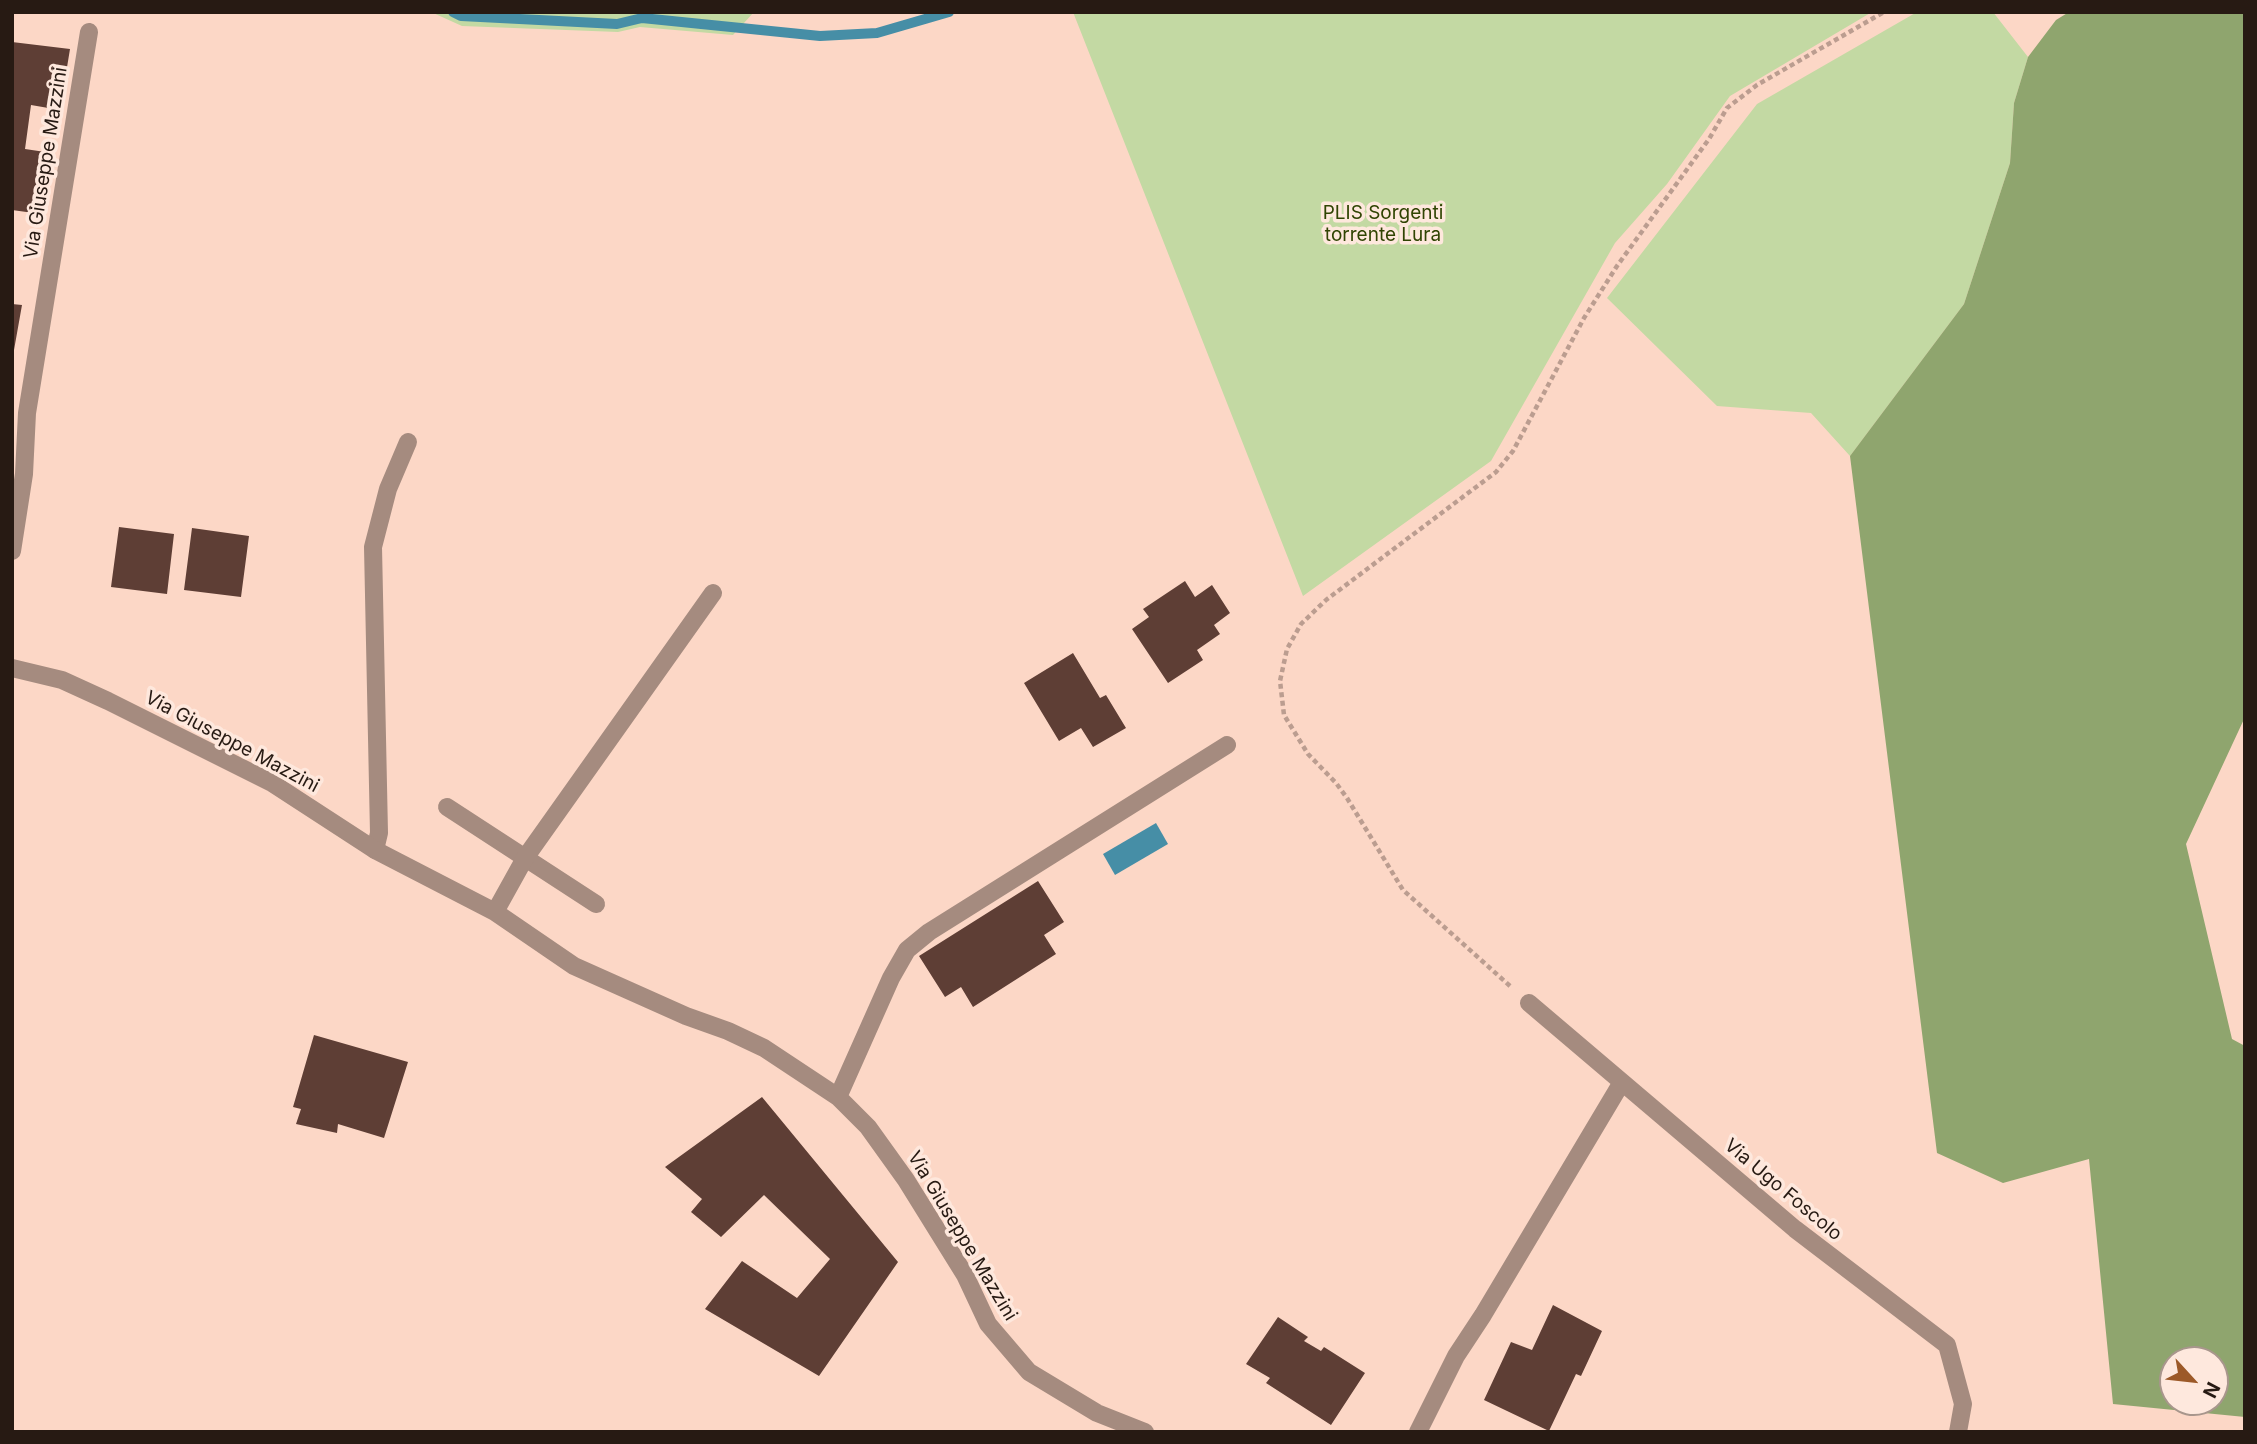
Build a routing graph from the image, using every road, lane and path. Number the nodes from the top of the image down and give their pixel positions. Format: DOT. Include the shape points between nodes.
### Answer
graph roads {
  1 [pos="1884,12"];
  2 [pos="89,32"];
  3 [pos="408,442"];
  4 [pos="12,551"];
  5 [pos="713,593"];
  6 [pos="13,672"];
  7 [pos="1227,745"];
  8 [pos="447,807"];
  9 [pos="375,850"];
  10 [pos="525,858"];
  11 [pos="596,904"];
  12 [pos="495,912"];
  13 [pos="1529,1003"];
  14 [pos="1622,1082"];
  15 [pos="838,1097"];
  16 [pos="1145,1432"];
  17 [pos="1418,1432"];
  18 [pos="1958,1432"];
  1 -- 13 [label="path" via="1757,85 1727,108 1584,318 1513,451 1496,472 1326,600 1301,624 1287,649 1280,681 1284,715 1308,754 1347,798 1403,890"];
  2 -- 4 [label="street, Via Giuseppe Mazzini" via="27,412 24,474"];
  3 -- 9 [label="street" via="388,489 373,547 379,833"];
  5 -- 10 [label="street"];
  6 -- 9 [label="street, Via Giuseppe Mazzini" via="62,680 132,712 272,783"];
  7 -- 15 [label="street" via="906,950"];
  8 -- 10 [label="street"];
  9 -- 12 [label="street, Via Giuseppe Mazzini"];
  10 -- 11 [label="street"];
  10 -- 12 [label="street"];
  12 -- 15 [label="street, Via Giuseppe Mazzini" via="574,966 764,1048"];
  13 -- 14 [label="street, Via Ugo Foscolo"];
  14 -- 17 [label="street" via="1456,1356"];
  14 -- 18 [label="street, Via Ugo Foscolo" via="1795,1229 1947,1345 1963,1404"];
  15 -- 16 [label="street, Via Giuseppe Mazzini" via="868,1127 906,1180 965,1275 988,1324 1029,1371 1097,1413"];
}
